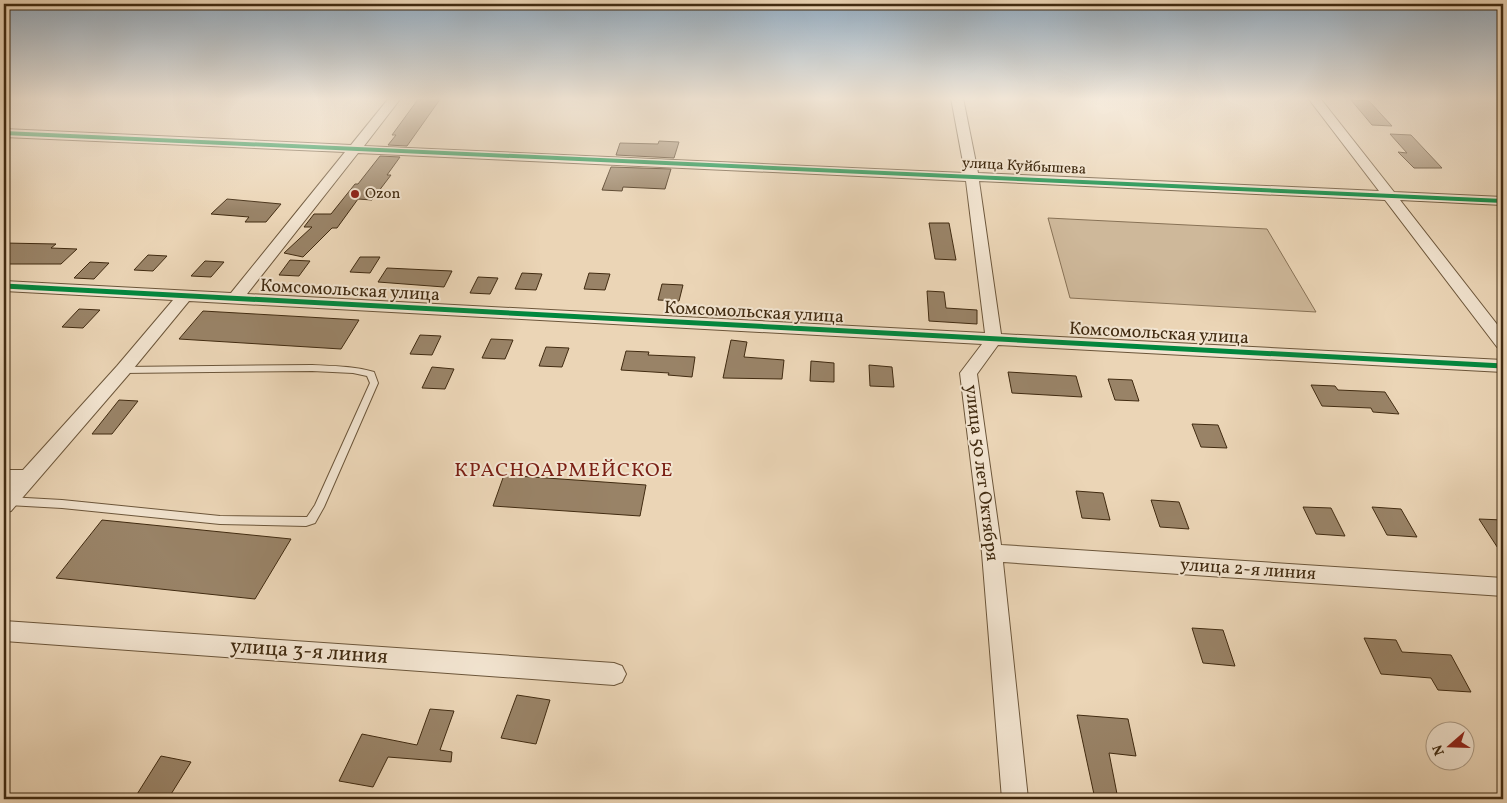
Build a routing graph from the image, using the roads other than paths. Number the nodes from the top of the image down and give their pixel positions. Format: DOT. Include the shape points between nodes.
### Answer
graph roads {
  1 [pos="62,135"];
  2 [pos="365,135"];
  3 [pos="964,135"];
  4 [pos="1343,135"];
  5 [pos="354,148"];
  6 [pos="972,177"];
  7 [pos="1390,196"];
  8 [pos="1503,201"];
  9 [pos="4,286"];
  10 [pos="185,296"];
  11 [pos="235,298"];
  12 [pos="994,340"];
  13 [pos="1503,343"];
  14 [pos="1503,366"];
  15 [pos="123,370"];
  16 [pos="4,477"];
  17 [pos="27,478"];
  18 [pos="6,503"];
  19 [pos="992,553"];
  20 [pos="1503,587"];
  21 [pos="4,631"];
  22 [pos="614,674"];
  23 [pos="1015,799"];
  1 -- 5 [label="street, улица Куйбышева"];
  2 -- 5 [label="street"];
  3 -- 6 [label="street"];
  4 -- 7 [label="street"];
  5 -- 6 [label="street, улица Куйбышева"];
  5 -- 11 [label="street"];
  6 -- 7 [label="street, улица Куйбышева"];
  6 -- 12 [label="street"];
  7 -- 8 [label="street, улица Куйбышева"];
  7 -- 13 [label="street"];
  9 -- 10 [label="street, Комсомольская улица"];
  10 -- 11 [label="street, Комсомольская улица"];
  10 -- 15 [label="street"];
  11 -- 12 [label="street, Комсомольская улица"];
  12 -- 14 [label="street, Комсомольская улица"];
  12 -- 19 [label="street, улица 50 лет Октября" via="968,373"];
  15 -- 17 [label="street"];
  15 -- 18 [label="lane" via="352,370 371,374 374,383 319,507 306,522 220,520 62,504"];
  16 -- 17 [label="street"];
  17 -- 18 [label="street"];
  19 -- 20 [label="street, улица 2-я линия"];
  19 -- 23 [label="street, улица 50 лет Октября"];
  21 -- 22 [label="street, улица 3-я линия"];
}
